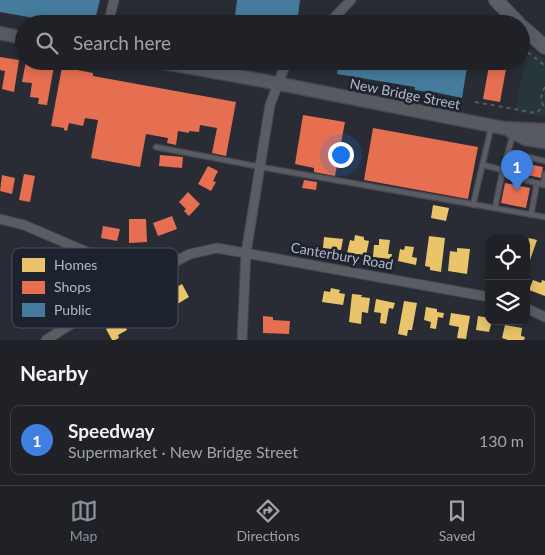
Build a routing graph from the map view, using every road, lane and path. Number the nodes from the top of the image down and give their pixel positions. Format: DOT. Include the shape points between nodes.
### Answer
graph roads {
  1 [pos="114,0"];
  2 [pos="351,0"];
  3 [pos="496,0"];
  4 [pos="110,15"];
  5 [pos="337,15"];
  6 [pos="511,15"];
  7 [pos="530,30"];
  8 [pos="0,33"];
  9 [pos="530,33"];
  10 [pos="15,36"];
  11 [pos="545,38"];
  12 [pos="545,47"];
  13 [pos="530,54"];
  14 [pos="545,66"];
  15 [pos="205,70"];
  16 [pos="283,70"];
  17 [pos="278,83"];
  18 [pos="545,87"];
  19 [pos="475,102"];
  20 [pos="544,107"];
  21 [pos="503,129"];
  22 [pos="545,130"];
  23 [pos="545,142"];
  24 [pos="156,147"];
  25 [pos="508,152"];
  26 [pos="520,155"];
  27 [pos="532,158"];
  28 [pos="518,162"];
  29 [pos="545,162"];
  30 [pos="531,164"];
  31 [pos="483,165"];
  32 [pos="260,167"];
  33 [pos="503,172"];
  34 [pos="545,174"];
  35 [pos="528,175"];
  36 [pos="527,181"];
  37 [pos="542,184"];
  38 [pos="473,205"];
  39 [pos="495,208"];
  40 [pos="531,215"];
  41 [pos="545,217"];
  42 [pos="0,219"];
  43 [pos="78,248"];
  44 [pos="246,253"];
  45 [pos="178,260"];
  46 [pos="485,296"];
  47 [pos="530,310"];
  48 [pos="545,317"];
  49 [pos="65,328"];
  50 [pos="46,340"];
  51 [pos="242,340"];
  1 -- 4 [label="street"];
  2 -- 5 [label="street"];
  3 -- 6 [label="main road"];
  7 -- 11 [label="main road"];
  8 -- 10 [label="main road"];
  9 -- 12 [label="main road"];
  13 -- 14 [label="path"];
  15 -- 17 [label="main road, New Bridge Street"];
  16 -- 17 [label="street"];
  17 -- 21 [label="main road, New Bridge Street"];
  17 -- 32 [label="street" via="270,105"];
  18 -- 20 [label="path" via="541,96"];
  19 -- 20 [label="path" via="536,113"];
  21 -- 22 [label="main road, New Bridge Street"];
  21 -- 23 [label="main road, New Bridge Street" via="526,139"];
  21 -- 25 [label="lane"];
  21 -- 31 [label="lane"];
  24 -- 32 [label="lane"];
  25 -- 26 [label="lane"];
  25 -- 33 [label="lane"];
  26 -- 27 [label="lane"];
  26 -- 28 [label="lane"];
  27 -- 29 [label="lane"];
  27 -- 30 [label="lane"];
  31 -- 33 [label="lane"];
  31 -- 38 [label="lane"];
  32 -- 38 [label="lane"];
  32 -- 44 [label="street"];
  33 -- 36 [label="lane"];
  33 -- 39 [label="lane"];
  34 -- 37 [label="lane"];
  35 -- 36 [label="lane"];
  36 -- 37 [label="lane"];
  37 -- 40 [label="lane"];
  38 -- 39 [label="lane"];
  39 -- 40 [label="lane"];
  40 -- 41 [label="lane"];
  42 -- 43 [label="street" via="24,225"];
  44 -- 45 [label="street, Canterbury Road" via="217,248"];
  44 -- 46 [label="street, Canterbury Road"];
  44 -- 51 [label="street"];
  47 -- 48 [label="street"];
  49 -- 50 [label="street, Canterbury Road"];
}
